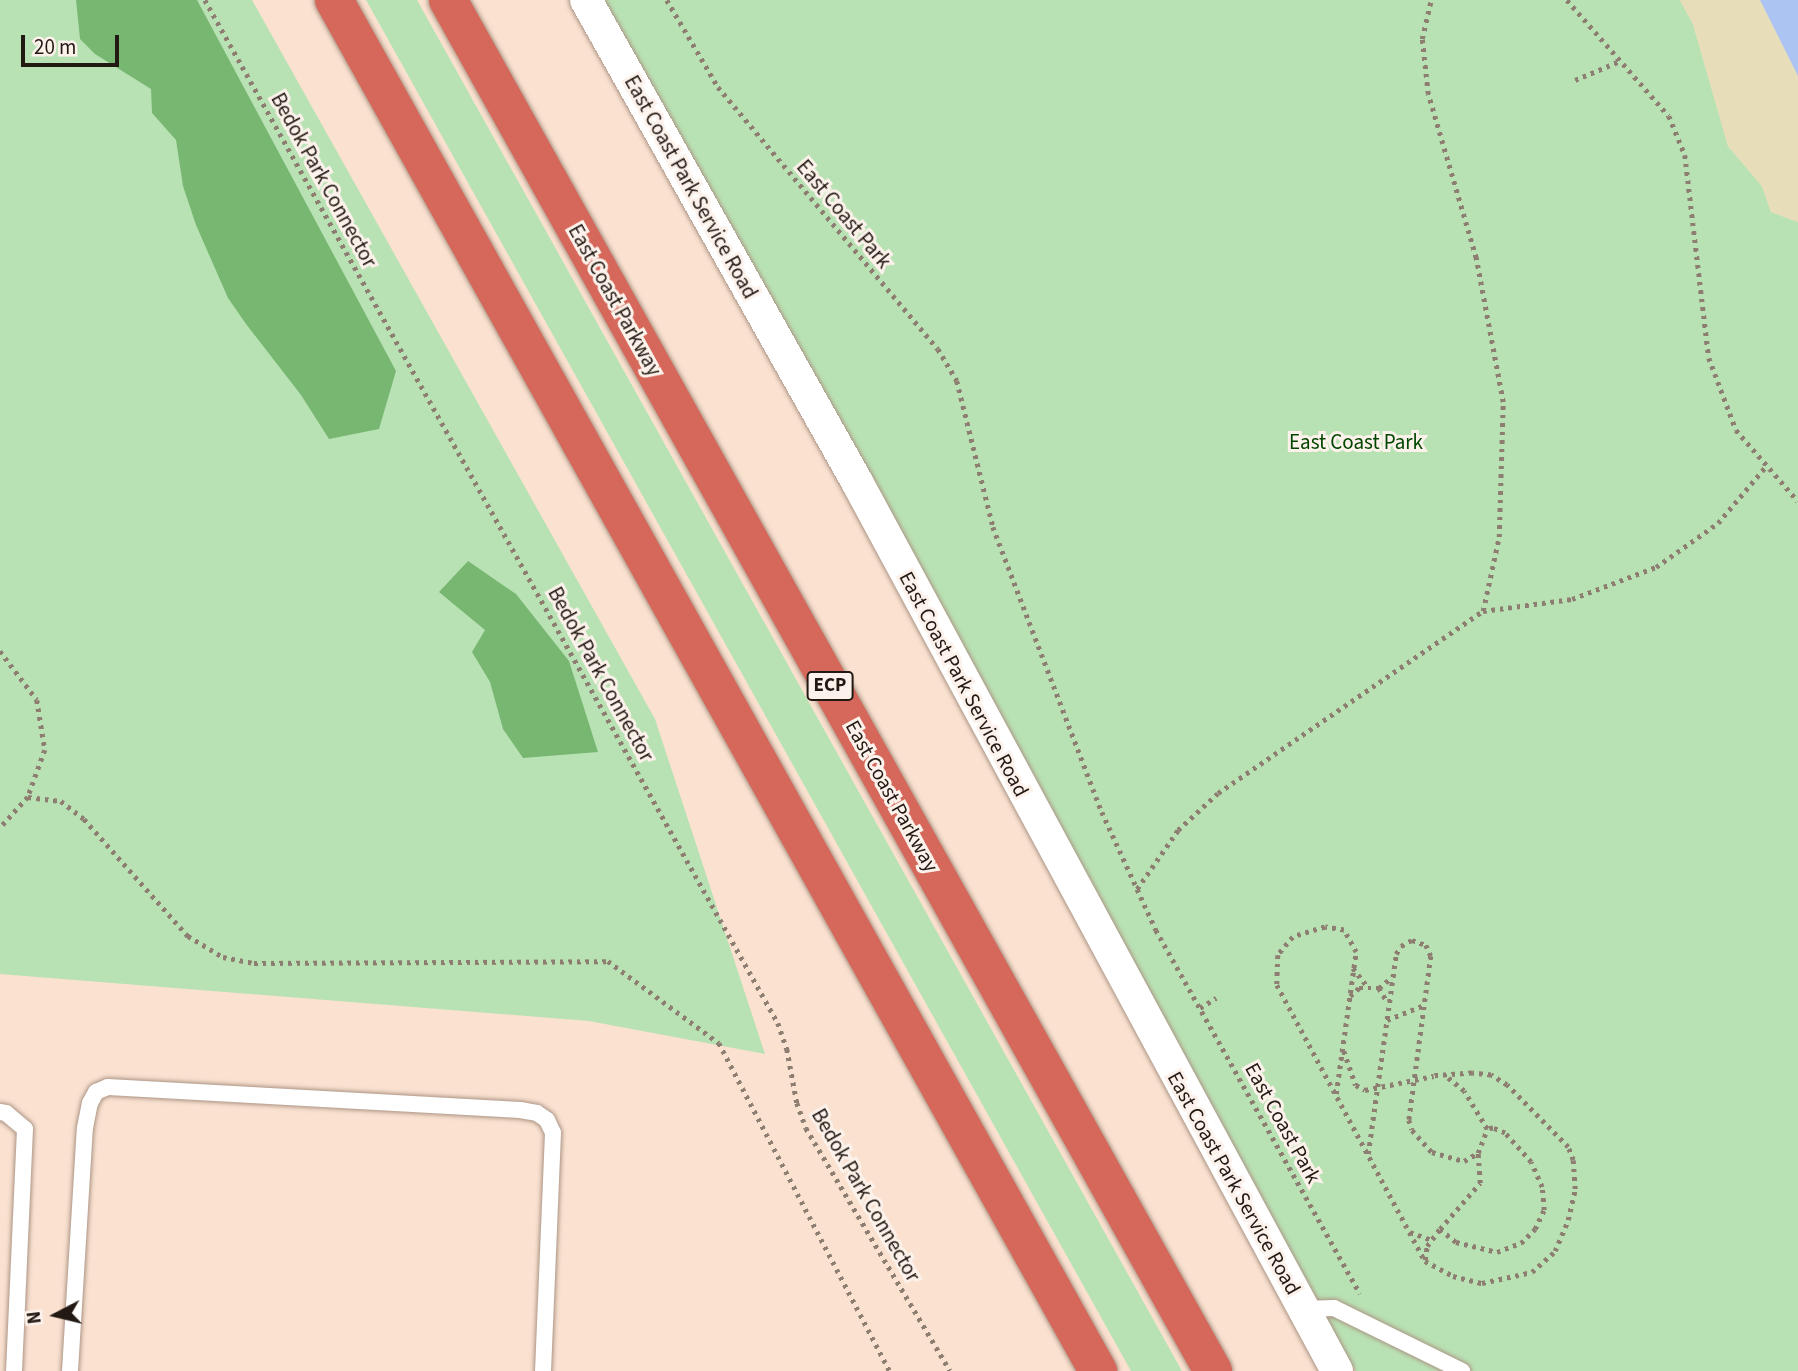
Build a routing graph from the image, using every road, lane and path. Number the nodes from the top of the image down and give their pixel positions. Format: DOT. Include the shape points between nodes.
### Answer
graph roads {
  1 [pos="205,0"];
  2 [pos="334,0"];
  3 [pos="448,0"];
  4 [pos="586,0"];
  5 [pos="667,0"];
  6 [pos="1431,0"];
  7 [pos="1566,0"];
  8 [pos="1620,61"];
  9 [pos="1575,80"];
  10 [pos="1767,465"];
  11 [pos="1798,501"];
  12 [pos="1483,611"];
  13 [pos="0,651"];
  14 [pos="28,797"];
  15 [pos="0,828"];
  16 [pos="1136,890"];
  17 [pos="1353,968"];
  18 [pos="1393,976"];
  19 [pos="1367,986"];
  20 [pos="1379,988"];
  21 [pos="1349,997"];
  22 [pos="1216,998"];
  23 [pos="1389,1004"];
  24 [pos="1424,1005"];
  25 [pos="1200,1008"];
  26 [pos="1386,1020"];
  27 [pos="1343,1047"];
  28 [pos="1433,1076"];
  29 [pos="1415,1079"];
  30 [pos="1377,1087"];
  31 [pos="1336,1094"];
  32 [pos="0,1112"];
  33 [pos="1487,1129"];
  34 [pos="1478,1153"];
  35 [pos="1368,1154"];
  36 [pos="1440,1229"];
  37 [pos="1409,1232"];
  38 [pos="1432,1240"];
  39 [pos="1424,1261"];
  40 [pos="1303,1309"];
  41 [pos="1381,1331"];
  42 [pos="14,1371"];
  43 [pos="70,1371"];
  44 [pos="544,1371"];
  45 [pos="890,1371"];
  46 [pos="950,1371"];
  47 [pos="1098,1371"];
  48 [pos="1213,1371"];
  49 [pos="1337,1371"];
  50 [pos="1462,1371"];
  1 -- 46 [label="path, Bedok Park Connector" via="778,1023 806,1128"];
  2 -- 47 [label="highway"];
  3 -- 48 [label="highway, East Coast Parkway / ECP"];
  4 -- 40 [label="street, East Coast Park Service Road" via="857,482"];
  5 -- 16 [label="path, East Coast Park" via="718,87 938,349 957,381 993,527 1101,812"];
  6 -- 12 [label="path" via="1422,40 1428,94 1476,258 1503,402 1499,537"];
  7 -- 8 [label="path"];
  8 -- 9 [label="path"];
  8 -- 10 [label="path" via="1669,116 1685,155 1709,358 1736,429"];
  10 -- 11 [label="path"];
  10 -- 12 [label="path" via="1718,523 1657,567 1572,599"];
  12 -- 16 [label="path" via="1218,793 1178,830"];
  13 -- 14 [label="path" via="37,700 45,750"];
  14 -- 15 [label="path"];
  14 -- 45 [label="path" via="61,801 84,819 188,936 223,957 254,963 608,961 719,1043"];
  16 -- 25 [label="path, East Coast Park"];
  17 -- 19 [label="path"];
  17 -- 21 [label="path"];
  17 -- 31 [label="path" via="1356,952 1344,930 1325,927 1293,937 1278,955 1277,985"];
  18 -- 20 [label="path"];
  18 -- 23 [label="path"];
  18 -- 24 [label="path" via="1401,946 1412,940 1426,945 1432,956"];
  19 -- 20 [label="path"];
  19 -- 21 [label="path"];
  20 -- 23 [label="path"];
  21 -- 27 [label="path"];
  22 -- 25 [label="path"];
  23 -- 26 [label="path"];
  24 -- 26 [label="path"];
  24 -- 29 [label="path"];
  25 -- 41 [label="path, East Coast Park"];
  26 -- 30 [label="path"];
  27 -- 30 [label="path" via="1356,1084 1365,1090"];
  27 -- 31 [label="path"];
  28 -- 29 [label="path"];
  28 -- 33 [label="path" via="1451,1077"];
  28 -- 39 [label="path" via="1491,1075 1507,1084 1567,1147 1575,1189 1555,1251 1532,1272 1482,1283 1453,1276"];
  29 -- 30 [label="path"];
  29 -- 34 [label="path" via="1409,1120 1412,1130 1432,1152 1464,1161"];
  30 -- 35 [label="path"];
  31 -- 35 [label="path"];
  32 -- 42 [label="lane" via="25,1129"];
  33 -- 34 [label="path"];
  33 -- 36 [label="path" via="1505,1133 1531,1162 1542,1187 1544,1210 1521,1243 1497,1252 1456,1242"];
  34 -- 36 [label="path" via="1480,1183"];
  35 -- 37 [label="path"];
  36 -- 38 [label="path"];
  37 -- 38 [label="path"];
  37 -- 39 [label="path"];
  38 -- 39 [label="path"];
  40 -- 41 [label="lane" via="1334,1308"];
  40 -- 49 [label="street, East Coast Park Service Road"];
  41 -- 50 [label="lane"];
  43 -- 44 [label="lane" via="85,1128 96,1092 108,1087 537,1113 553,1133"];
}
